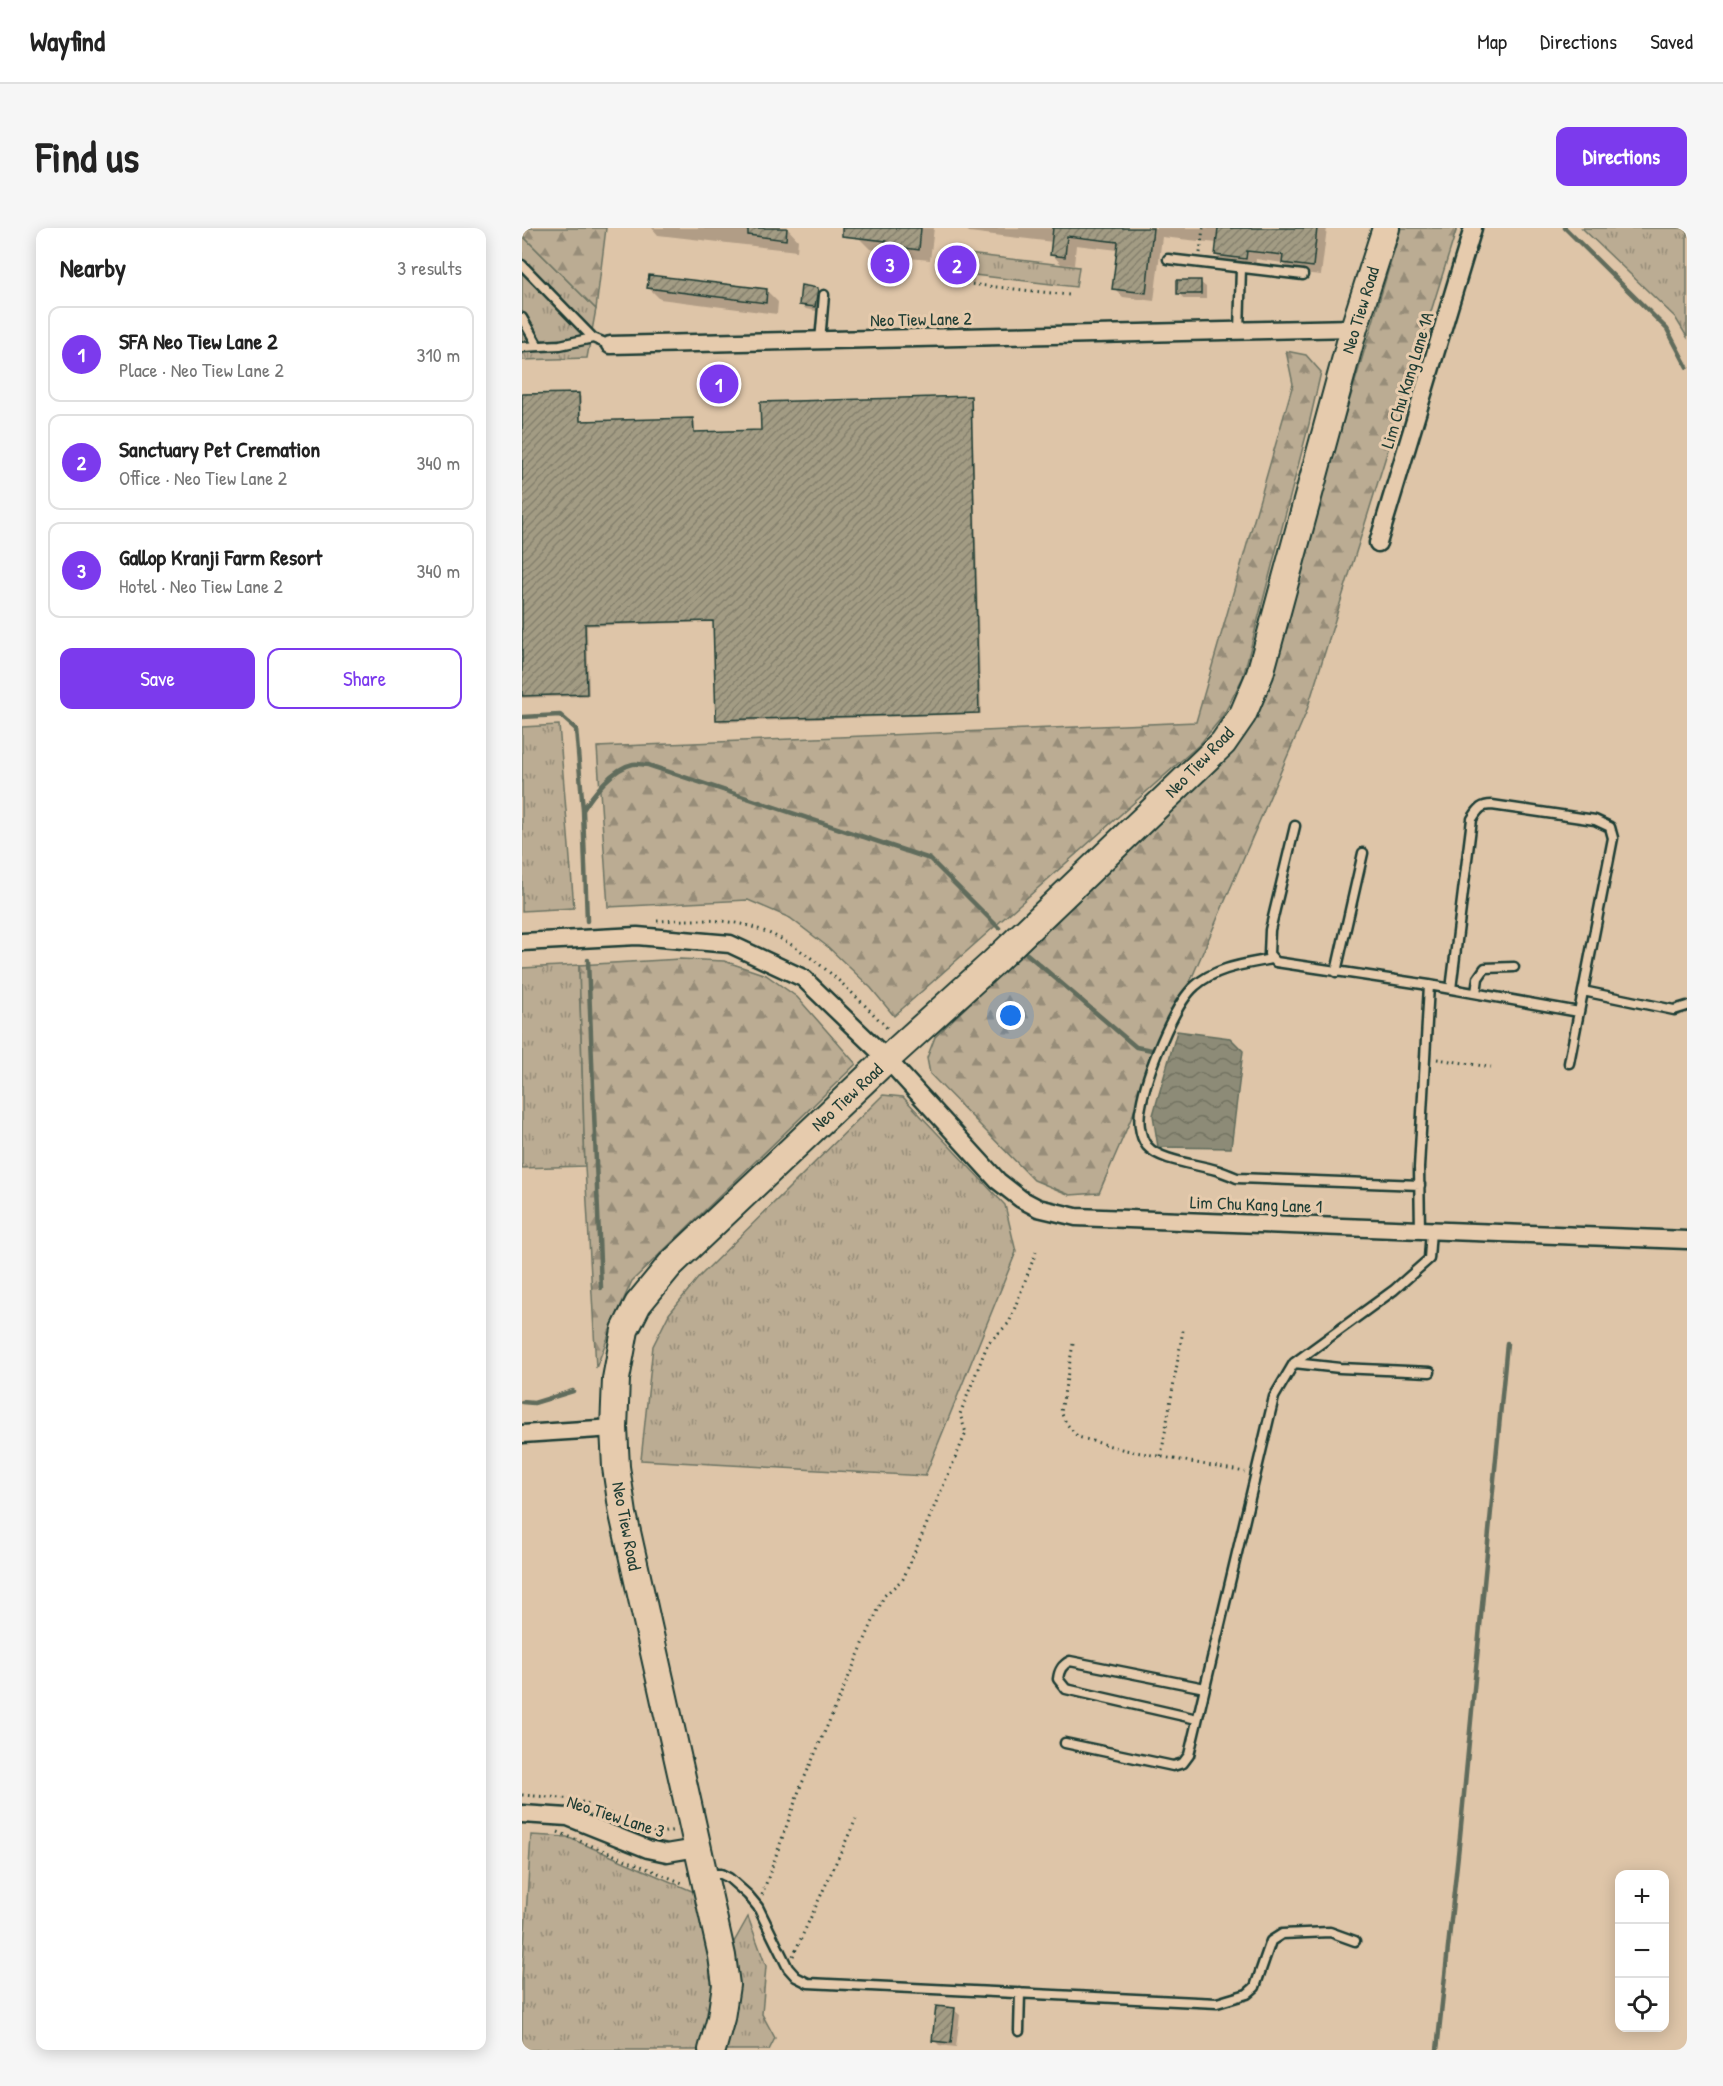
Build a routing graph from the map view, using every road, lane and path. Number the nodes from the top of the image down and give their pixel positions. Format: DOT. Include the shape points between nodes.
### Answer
graph roads {
  1 [pos="1203,228"];
  2 [pos="1386,228"];
  3 [pos="1473,228"];
  4 [pos="1168,259"];
  5 [pos="1198,262"];
  6 [pos="522,265"];
  7 [pos="1241,268"];
  8 [pos="1302,275"];
  9 [pos="960,283"];
  10 [pos="824,295"];
  11 [pos="1069,295"];
  12 [pos="522,318"];
  13 [pos="1354,328"];
  14 [pos="1239,330"];
  15 [pos="593,338"];
  16 [pos="819,341"];
  17 [pos="610,345"];
  18 [pos="538,346"];
  19 [pos="522,347"];
  20 [pos="1378,543"];
  21 [pos="1295,826"];
  22 [pos="1363,854"];
  23 [pos="522,942"];
  24 [pos="1272,959"];
  25 [pos="1514,967"];
  26 [pos="1336,972"];
  27 [pos="1429,985"];
  28 [pos="1451,989"];
  29 [pos="1583,992"];
  30 [pos="1476,993"];
  31 [pos="1687,1006"];
  32 [pos="1579,1012"];
  33 [pos="1425,1058"];
  34 [pos="887,1059"];
  35 [pos="1569,1063"];
  36 [pos="1491,1067"];
  37 [pos="1420,1185"];
  38 [pos="1426,1230"];
  39 [pos="1687,1240"];
  40 [pos="1036,1252"];
  41 [pos="1183,1330"];
  42 [pos="1073,1344"];
  43 [pos="1294,1363"];
  44 [pos="1430,1372"];
  45 [pos="614,1428"];
  46 [pos="522,1434"];
  47 [pos="1161,1456"];
  48 [pos="1256,1474"];
  49 [pos="1205,1688"];
  50 [pos="1197,1719"];
  51 [pos="1065,1743"];
  52 [pos="522,1795"];
  53 [pos="522,1814"];
  54 [pos="856,1819"];
  55 [pos="556,1832"];
  56 [pos="696,1837"];
  57 [pos="705,1882"];
  58 [pos="758,1907"];
  59 [pos="1355,1941"];
  60 [pos="788,1968"];
  61 [pos="1020,1993"];
  62 [pos="1019,2031"];
  63 [pos="712,2050"];
  1 -- 5 [label="path"];
  2 -- 13 [label="main road, Neo Tiew Road"];
  3 -- 20 [label="street, Lim Chu Kang Lane 1A"];
  4 -- 5 [label="lane"];
  5 -- 7 [label="lane"];
  6 -- 15 [label="lane, Neo Tiew Lane 2"];
  7 -- 8 [label="lane"];
  7 -- 14 [label="lane"];
  9 -- 11 [label="path"];
  10 -- 16 [label="lane"];
  12 -- 18 [label="lane"];
  13 -- 14 [label="street, Neo Tiew Lane 2"];
  13 -- 34 [label="main road, Neo Tiew Road" via="1260,675 1243,714 1223,743"];
  14 -- 16 [label="street, Neo Tiew Lane 2"];
  15 -- 17 [label="lane, Neo Tiew Lane 2"];
  15 -- 18 [label="lane"];
  16 -- 17 [label="street, Neo Tiew Lane 2"];
  18 -- 19 [label="lane"];
  21 -- 24 [label="lane" via="1270,930"];
  22 -- 26 [label="lane"];
  23 -- 34 [label="street, Lim Chu Kang Lane 1" via="637,936 730,944 803,978"];
  24 -- 26 [label="lane"];
  24 -- 37 [label="lane" via="1212,975 1196,984 1179,1004 1141,1107 1140,1125 1147,1145 1154,1152 1237,1178"];
  25 -- 30 [label="lane" via="1485,968 1478,978"];
  26 -- 27 [label="lane"];
  27 -- 28 [label="lane"];
  27 -- 33 [label="lane"];
  28 -- 29 [label="lane" via="1472,819 1483,805 1492,805 1595,820 1610,827 1613,838"];
  28 -- 30 [label="lane"];
  29 -- 31 [label="lane" via="1674,1010"];
  29 -- 32 [label="lane"];
  30 -- 32 [label="lane"];
  32 -- 35 [label="lane"];
  33 -- 36 [label="path"];
  33 -- 37 [label="lane"];
  34 -- 38 [label="street, Lim Chu Kang Lane 1" via="998,1181 1038,1208 1076,1217"];
  34 -- 45 [label="main road, Neo Tiew Road" via="670,1265 638,1304 625,1330 616,1379"];
  37 -- 38 [label="lane"];
  38 -- 39 [label="street, Lim Chu Kang Lane 1"];
  38 -- 43 [label="lane" via="1429,1259 1394,1290"];
  40 -- 58 [label="path" via="1009,1323 988,1343 960,1414 966,1433 903,1579 884,1596 800,1788"];
  41 -- 47 [label="path"];
  42 -- 47 [label="path" via="1061,1412 1066,1423 1078,1437"];
  43 -- 44 [label="lane"];
  43 -- 48 [label="lane" via="1274,1397"];
  45 -- 46 [label="street"];
  45 -- 56 [label="main road, Neo Tiew Road" via="623,1514"];
  47 -- 48 [label="path"];
  48 -- 49 [label="lane"];
  49 -- 50 [label="lane"];
  49 -- 50 [label="lane" via="1070,1661 1058,1673 1066,1689"];
  50 -- 51 [label="lane" via="1189,1755 1179,1765"];
  52 -- 56 [label="path" via="574,1799 657,1834"];
  53 -- 56 [label="street, Neo Tiew Lane 3" via="568,1817 667,1853"];
  54 -- 60 [label="path"];
  55 -- 57 [label="path" via="676,1881"];
  56 -- 57 [label="main road, Neo Tiew Road"];
  57 -- 58 [label="lane" via="721,1874"];
  57 -- 63 [label="main road, Neo Tiew Road" via="726,1985"];
  58 -- 60 [label="lane"];
  59 -- 61 [label="lane" via="1330,1932 1282,1934 1271,1941 1255,1987 1247,1994 1217,2003"];
  60 -- 61 [label="lane" via="808,1983"];
  61 -- 62 [label="lane"];
}
